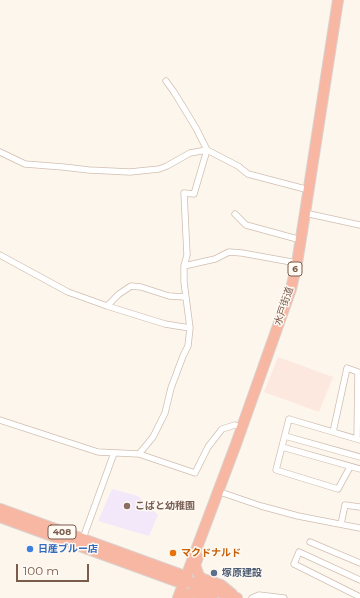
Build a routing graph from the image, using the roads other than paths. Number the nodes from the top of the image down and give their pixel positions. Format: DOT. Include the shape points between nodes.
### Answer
graph roads {
  1 [pos="338,0"];
  2 [pos="166,81"];
  3 [pos="206,150"];
  4 [pos="0,152"];
  5 [pos="309,190"];
  6 [pos="305,213"];
  7 [pos="235,214"];
  8 [pos="360,225"];
  9 [pos="301,240"];
  10 [pos="0,255"];
  11 [pos="297,263"];
  12 [pos="184,266"];
  13 [pos="185,297"];
  14 [pos="107,306"];
  15 [pos="190,328"];
  16 [pos="0,420"];
  17 [pos="242,428"];
  18 [pos="333,432"];
  19 [pos="285,436"];
  20 [pos="359,439"];
  21 [pos="282,447"];
  22 [pos="114,453"];
  23 [pos="139,454"];
  24 [pos="360,457"];
  25 [pos="350,467"];
  26 [pos="360,469"];
  27 [pos="217,490"];
  28 [pos="360,507"];
  29 [pos="0,509"];
  30 [pos="0,517"];
  31 [pos="341,524"];
  32 [pos="204,526"];
  33 [pos="360,528"];
  34 [pos="200,539"];
  35 [pos="310,542"];
  36 [pos="81,543"];
  37 [pos="135,562"];
  38 [pos="360,563"];
  39 [pos="184,580"];
  40 [pos="360,580"];
  41 [pos="360,597"];
  42 [pos="172,598"];
  43 [pos="178,598"];
  44 [pos="184,598"];
  45 [pos="212,598"];
  46 [pos="236,598"];
  47 [pos="252,598"];
  48 [pos="284,598"];
  1 -- 5 [label="highway, 水戸街道 / 6"];
  2 -- 3 [label="street" via="196,128"];
  3 -- 4 [label="street" via="190,153 159,169 130,172 25,164"];
  3 -- 5 [label="street" via="248,174"];
  3 -- 12 [label="street" via="194,194 184,193"];
  5 -- 6 [label="highway, 水戸街道 / 6"];
  6 -- 8 [label="street"];
  6 -- 9 [label="highway, 水戸街道 / 6"];
  7 -- 9 [label="street" via="246,225"];
  9 -- 11 [label="highway, 水戸街道 / 6"];
  10 -- 14 [label="street" via="68,292"];
  11 -- 12 [label="street" via="230,252 215,259"];
  11 -- 17 [label="highway, 水戸街道 / 6" via="291,289"];
  12 -- 13 [label="street"];
  13 -- 14 [label="street" via="169,296 131,286"];
  13 -- 15 [label="street"];
  14 -- 15 [label="street" via="166,324"];
  15 -- 23 [label="street" via="188,346 171,388 165,413 154,437"];
  16 -- 22 [label="street" via="98,452"];
  17 -- 23 [label="street" via="235,426 222,429 208,447 195,473"];
  17 -- 27 [label="highway, 水戸街道 / 6"];
  18 -- 19 [label="street" via="289,419"];
  18 -- 20 [label="street"];
  18 -- 20 [label="street" via="347,368 358,372"];
  19 -- 21 [label="street"];
  19 -- 24 [label="street"];
  21 -- 25 [label="street"];
  21 -- 25 [label="street" via="276,470 338,489"];
  22 -- 23 [label="street"];
  22 -- 36 [label="street"];
  25 -- 26 [label="street"];
  27 -- 31 [label="street" via="261,506"];
  27 -- 32 [label="highway, 水戸街道 / 6"];
  28 -- 31 [label="street" via="345,505"];
  29 -- 36 [label="highway, 408"];
  30 -- 36 [label="highway, 408"];
  31 -- 33 [label="street"];
  32 -- 34 [label="highway, 水戸街道 / 6"];
  32 -- 37 [label="highway" via="181,565 173,567 147,558"];
  34 -- 39 [label="highway, 水戸街道 / 6"];
  34 -- 46 [label="highway" via="200,553 195,565 199,576 221,585"];
  35 -- 38 [label="street"];
  36 -- 37 [label="highway, 408"];
  37 -- 39 [label="highway, 408" via="179,574"];
  37 -- 42 [label="highway" via="141,571 166,581 172,589"];
  39 -- 43 [label="highway, 水戸街道 / 6"];
  39 -- 46 [label="highway, 408"];
  40 -- 41 [label="street" via="299,552 294,564"];
  44 -- 45 [label="highway" via="193,592"];
  47 -- 48 [label="street" via="259,595"];
}
